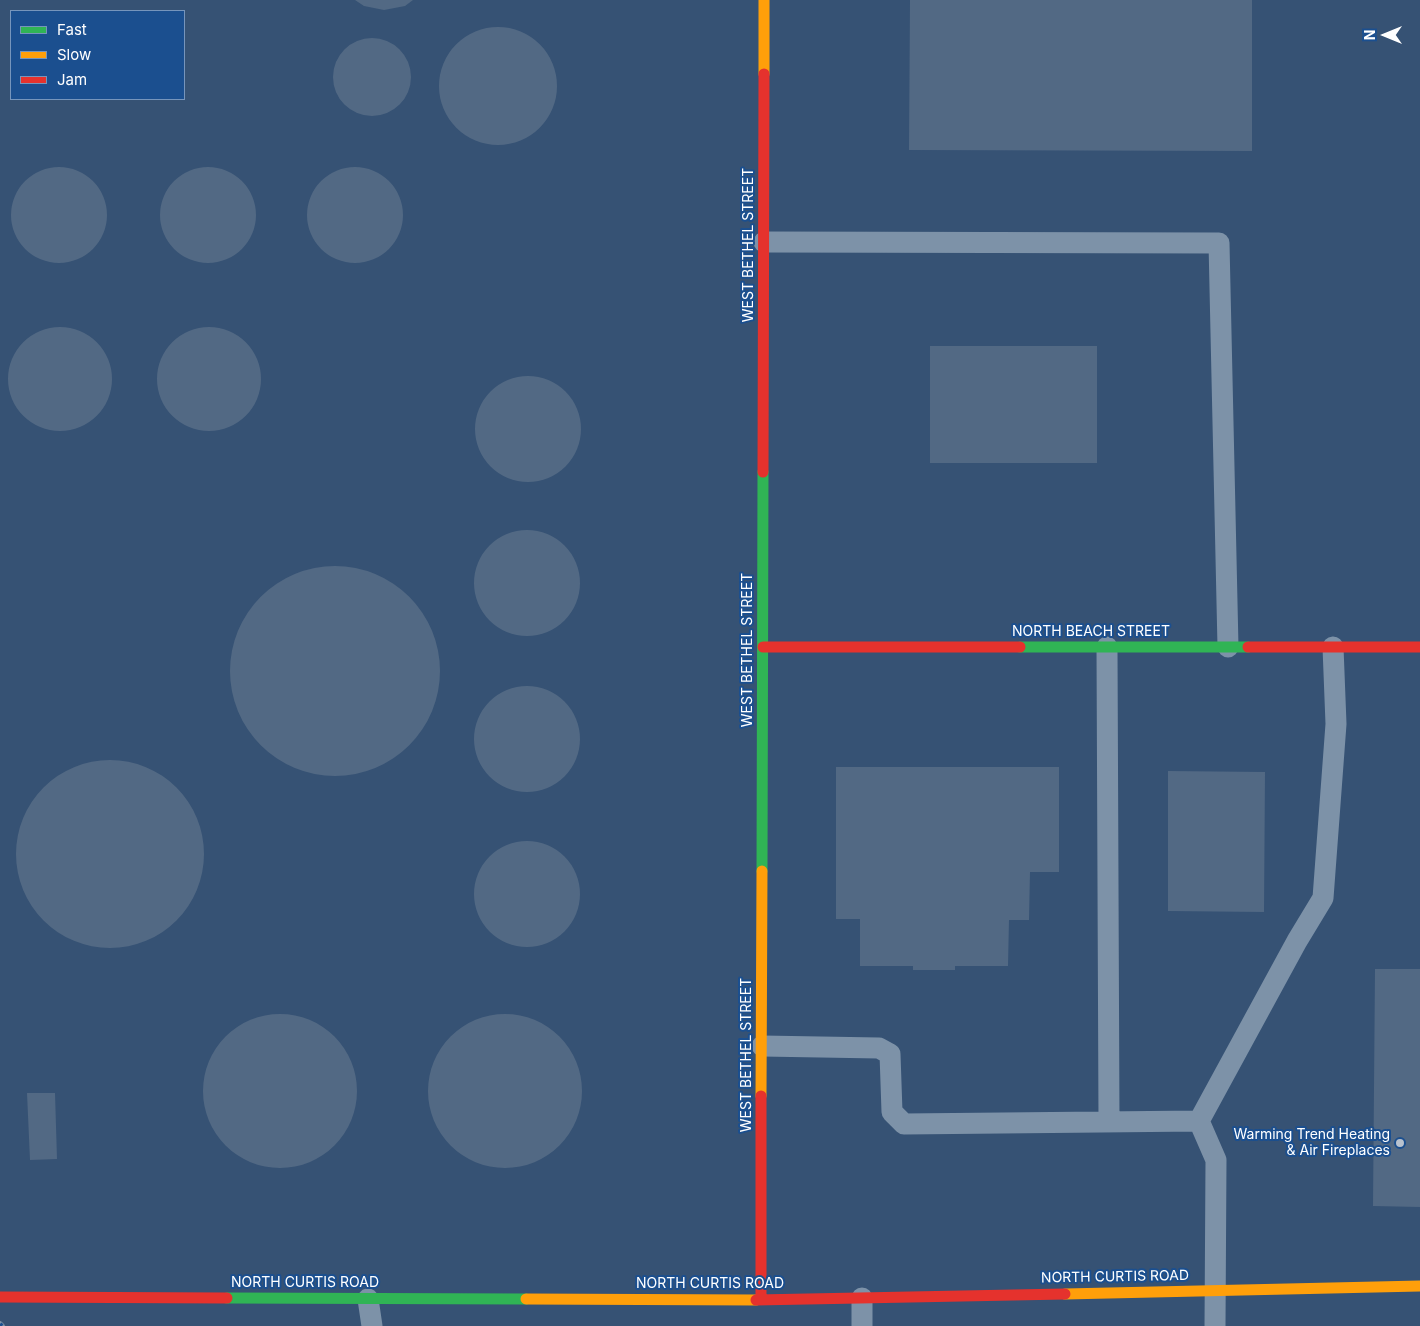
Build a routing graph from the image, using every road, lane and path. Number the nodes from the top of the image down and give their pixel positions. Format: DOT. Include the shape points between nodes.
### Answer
graph roads {
  1 [pos="764,0"];
  2 [pos="764,242"];
  3 [pos="763,647"];
  4 [pos="1107,647"];
  5 [pos="1228,647"];
  6 [pos="1333,647"];
  7 [pos="1420,647"];
  8 [pos="762,1046"];
  9 [pos="1199,1121"];
  10 [pos="1109,1122"];
  11 [pos="1420,1286"];
  12 [pos="1215,1290"];
  13 [pos="0,1297"];
  14 [pos="862,1298"];
  15 [pos="368,1299"];
  16 [pos="762,1300"];
  17 [pos="372,1326"];
  18 [pos="862,1326"];
  19 [pos="1215,1326"];
  1 -- 2 [label="street, WEST BETHEL STREET"];
  2 -- 3 [label="street, WEST BETHEL STREET"];
  2 -- 5 [label="lane" via="1219,243"];
  3 -- 4 [label="street, NORTH BEACH STREET"];
  3 -- 8 [label="street, WEST BETHEL STREET"];
  4 -- 5 [label="street, NORTH BEACH STREET"];
  4 -- 10 [label="lane"];
  5 -- 6 [label="street, NORTH BEACH STREET"];
  6 -- 7 [label="street, NORTH BEACH STREET"];
  6 -- 9 [label="lane" via="1336,724 1322,898"];
  8 -- 10 [label="lane" via="879,1048 890,1054 892,1112 904,1124"];
  8 -- 16 [label="street, WEST BETHEL STREET"];
  9 -- 10 [label="lane"];
  9 -- 12 [label="lane" via="1216,1160"];
  11 -- 12 [label="street, NORTH CURTIS ROAD"];
  12 -- 14 [label="street, NORTH CURTIS ROAD"];
  12 -- 19 [label="lane"];
  13 -- 15 [label="street, NORTH CURTIS ROAD"];
  14 -- 16 [label="street, NORTH CURTIS ROAD"];
  14 -- 18 [label="lane"];
  15 -- 16 [label="street, NORTH CURTIS ROAD"];
  15 -- 17 [label="lane"];
}
